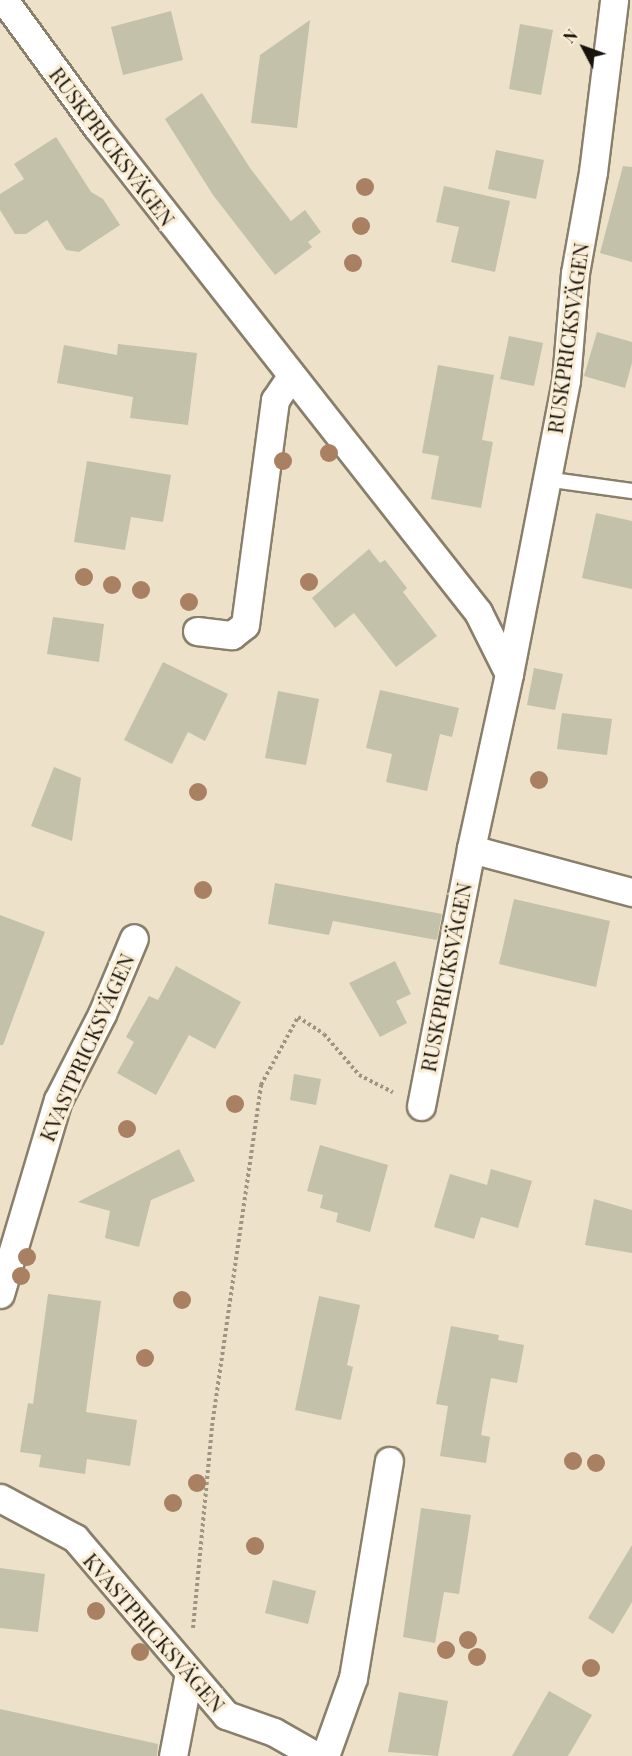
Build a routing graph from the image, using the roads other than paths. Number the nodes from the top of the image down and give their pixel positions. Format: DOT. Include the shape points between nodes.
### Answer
graph roads {
  1 [pos="4,0"];
  2 [pos="614,0"];
  3 [pos="291,376"];
  4 [pos="544,479"];
  5 [pos="632,491"];
  6 [pos="196,631"];
  7 [pos="508,674"];
  8 [pos="471,849"];
  9 [pos="632,891"];
  10 [pos="134,938"];
  11 [pos="421,1106"];
  12 [pos="0,1294"];
  13 [pos="389,1461"];
  14 [pos="0,1498"];
  15 [pos="189,1673"];
  16 [pos="172,1756"];
  17 [pos="316,1756"];
  18 [pos="325,1756"];
  1 -- 3 [label="street, RUSKPRICKSVÄGEN" via="104,136"];
  2 -- 4 [label="street, RUSKPRICKSVÄGEN" via="593,172 575,273 566,380"];
  3 -- 6 [label="street" via="275,400 245,625 232,635"];
  3 -- 7 [label="street, RUSKPRICKSVÄGEN" via="465,594"];
  4 -- 5 [label="lane"];
  4 -- 7 [label="street, RUSKPRICKSVÄGEN"];
  7 -- 8 [label="street, RUSKPRICKSVÄGEN"];
  8 -- 9 [label="street"];
  8 -- 11 [label="street, RUSKPRICKSVÄGEN"];
  10 -- 12 [label="street, KVASTPRICKSVÄGEN" via="102,1014 58,1100"];
  13 -- 18 [label="street" via="353,1678"];
  14 -- 15 [label="street, KVASTPRICKSVÄGEN" via="75,1538"];
  15 -- 16 [label="street"];
  15 -- 17 [label="street, KVASTPRICKSVÄGEN" via="226,1715 274,1732"];
}
